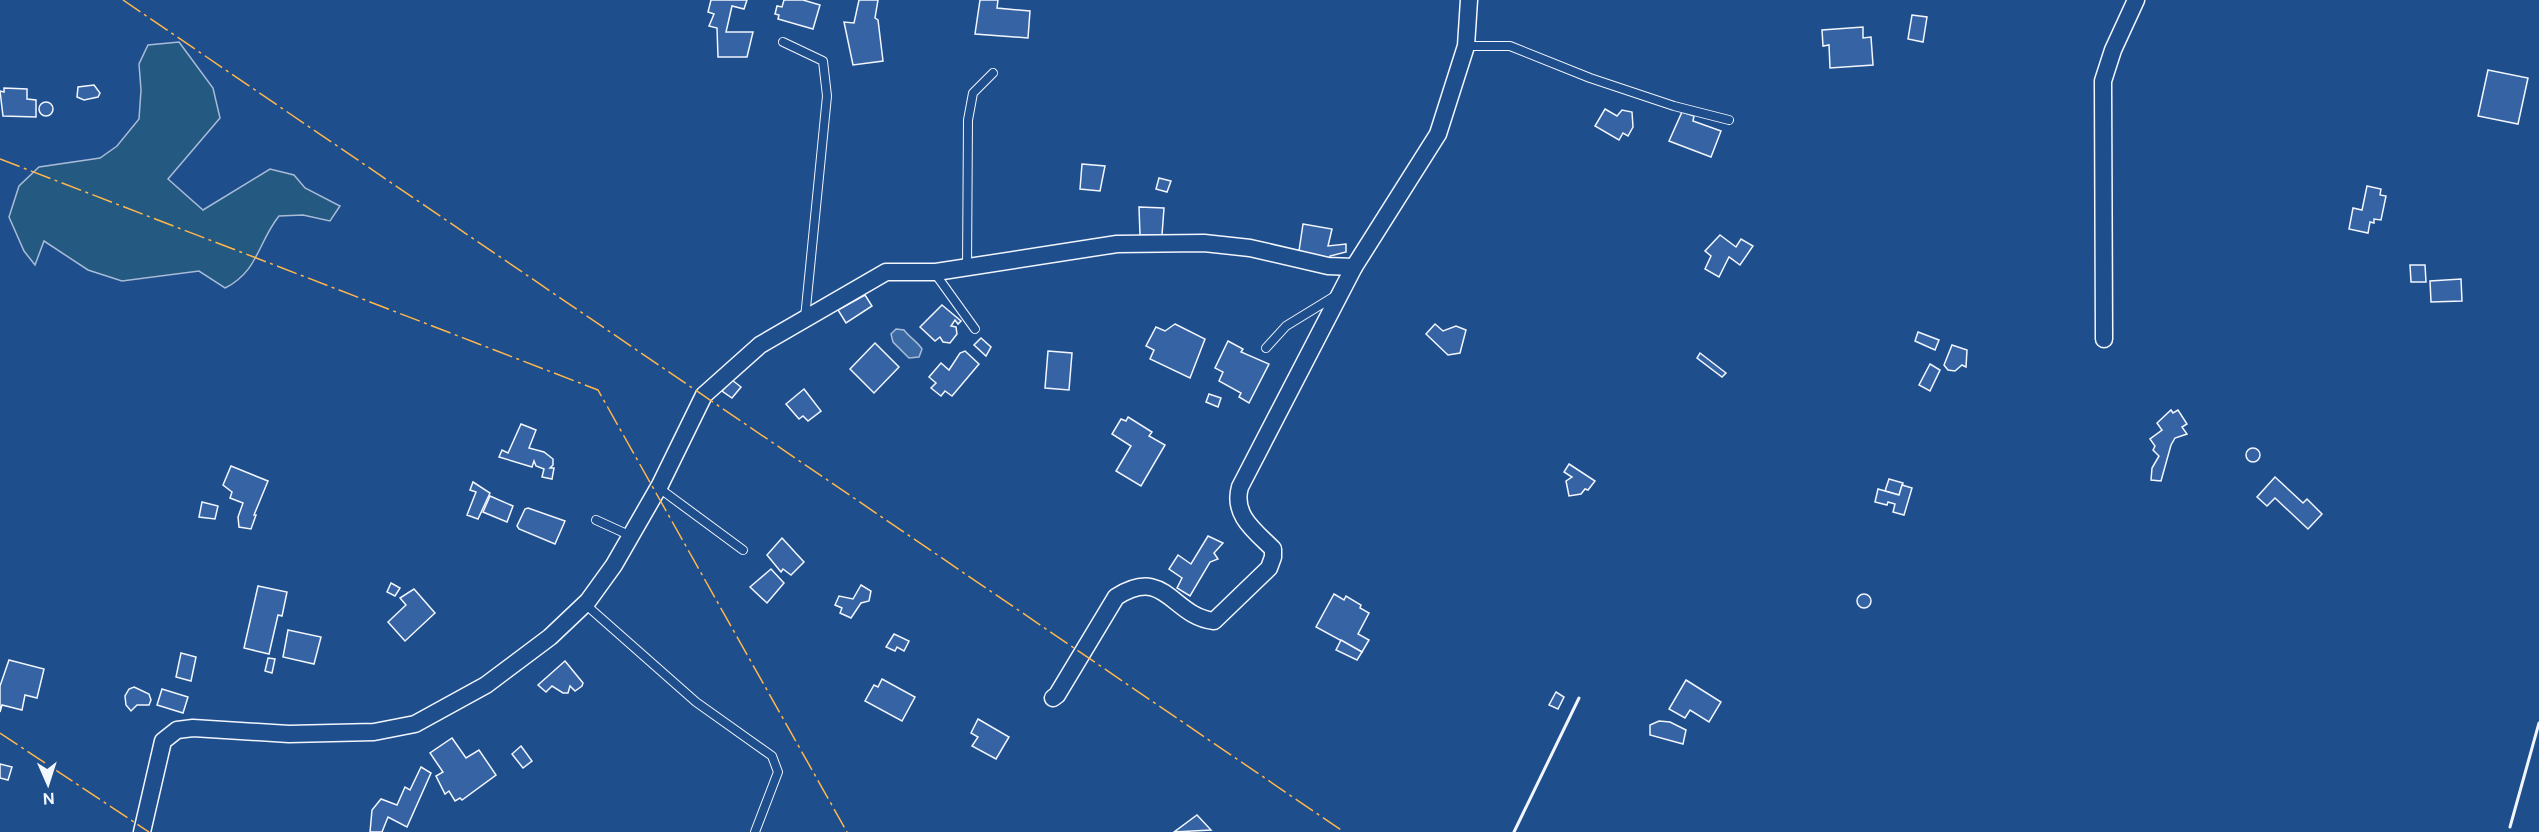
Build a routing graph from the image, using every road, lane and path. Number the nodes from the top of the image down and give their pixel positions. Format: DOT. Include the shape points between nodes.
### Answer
graph roads {
  1 [pos="1469,0"];
  2 [pos="2136,0"];
  3 [pos="783,42"];
  4 [pos="1466,46"];
  5 [pos="993,73"];
  6 [pos="1729,120"];
  7 [pos="1354,267"];
  8 [pos="967,268"];
  9 [pos="934,272"];
  10 [pos="1343,291"];
  11 [pos="805,318"];
  12 [pos="975,329"];
  13 [pos="2104,339"];
  14 [pos="1266,348"];
  15 [pos="659,488"];
  16 [pos="596,520"];
  17 [pos="631,536"];
  18 [pos="743,550"];
  19 [pos="585,604"];
  20 [pos="1053,698"];
  21 [pos="142,832"];
  22 [pos="755,832"];
  1 -- 4 [label="street"];
  2 -- 13 [label="street" via="2103,81"];
  3 -- 11 [label="lane" via="823,62 827,96"];
  4 -- 6 [label="lane" via="1510,46 1590,78"];
  4 -- 7 [label="street" via="1438,134"];
  5 -- 8 [label="lane" via="973,93 968,120"];
  7 -- 8 [label="street" via="1328,266 1250,249 1171,243 1117,244"];
  7 -- 10 [label="street"];
  8 -- 9 [label="street"];
  9 -- 11 [label="street" via="886,273"];
  9 -- 12 [label="lane"];
  10 -- 14 [label="lane" via="1287,326"];
  10 -- 20 [label="street" via="1240,487 1237,499 1246,523 1273,549 1269,568 1214,621 1196,615 1162,591 1147,585 1131,587 1116,597"];
  11 -- 15 [label="street" via="760,345 704,395"];
  15 -- 17 [label="street"];
  15 -- 18 [label="lane"];
  16 -- 17 [label="lane"];
  17 -- 19 [label="street"];
  19 -- 21 [label="street" via="550,637 486,685 415,724 374,732 177,730 163,741"];
  19 -- 22 [label="lane" via="696,702 772,756 778,772"];
}
